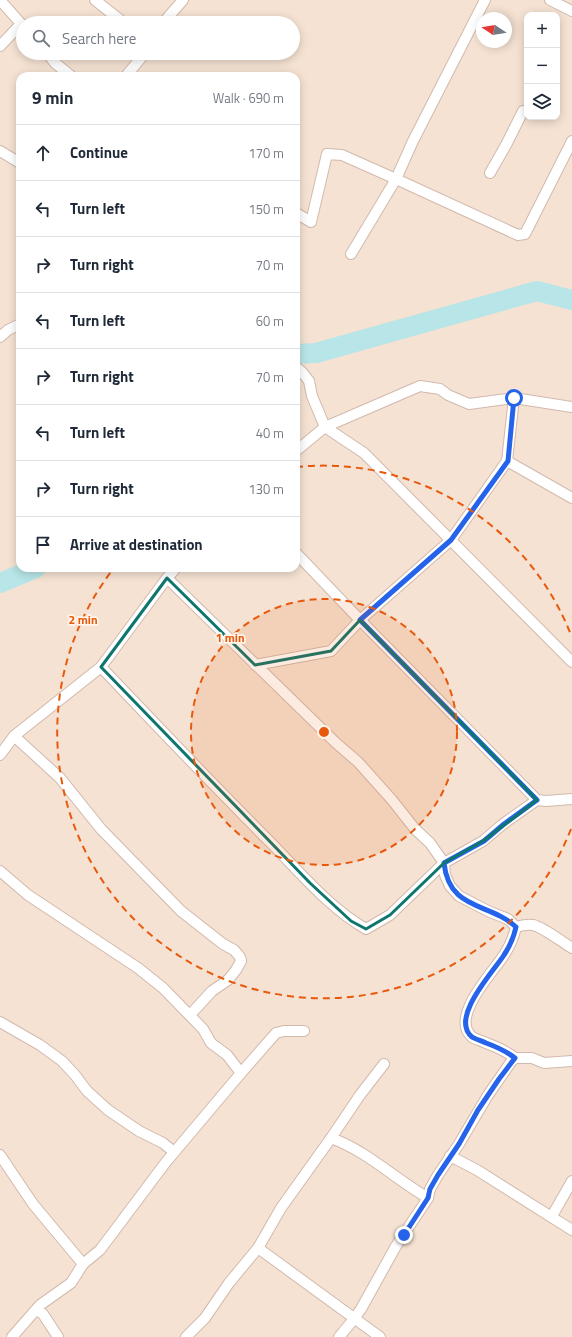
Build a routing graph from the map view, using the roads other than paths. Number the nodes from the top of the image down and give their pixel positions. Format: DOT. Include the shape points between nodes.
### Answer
graph roads {
  1 [pos="0,0"];
  2 [pos="95,0"];
  3 [pos="183,0"];
  4 [pos="485,0"];
  5 [pos="550,0"];
  6 [pos="572,11"];
  7 [pos="115,16"];
  8 [pos="169,16"];
  9 [pos="16,18"];
  10 [pos="16,31"];
  11 [pos="0,46"];
  12 [pos="53,60"];
  13 [pos="139,60"];
  14 [pos="66,72"];
  15 [pos="129,72"];
  16 [pos="523,111"];
  17 [pos="572,141"];
  18 [pos="0,151"];
  19 [pos="569,158"];
  20 [pos="16,161"];
  21 [pos="490,173"];
  22 [pos="396,179"];
  23 [pos="300,215"];
  24 [pos="352,254"];
  25 [pos="16,326"];
  26 [pos="0,337"];
  27 [pos="300,370"];
  28 [pos="514,398"];
  29 [pos="572,407"];
  30 [pos="325,427"];
  31 [pos="300,448"];
  32 [pos="508,461"];
  33 [pos="572,498"];
  34 [pos="451,540"];
  35 [pos="300,557"];
  36 [pos="172,572"];
  37 [pos="167,578"];
  38 [pos="360,620"];
  39 [pos="572,662"];
  40 [pos="255,665"];
  41 [pos="101,667"];
  42 [pos="14,736"];
  43 [pos="0,755"];
  44 [pos="572,799"];
  45 [pos="537,800"];
  46 [pos="444,863"];
  47 [pos="0,872"];
  48 [pos="516,927"];
  49 [pos="572,948"];
  50 [pos="190,1015"];
  51 [pos="0,1022"];
  52 [pos="304,1031"];
  53 [pos="515,1058"];
  54 [pos="572,1061"];
  55 [pos="384,1064"];
  56 [pos="240,1073"];
  57 [pos="331,1138"];
  58 [pos="174,1152"];
  59 [pos="0,1155"];
  60 [pos="450,1156"];
  61 [pos="572,1181"];
  62 [pos="428,1198"];
  63 [pos="552,1216"];
  64 [pos="572,1230"];
  65 [pos="258,1248"];
  66 [pos="83,1264"];
  67 [pos="37,1310"];
  68 [pos="354,1319"];
  69 [pos="12,1337"];
  70 [pos="58,1337"];
  71 [pos="186,1337"];
  72 [pos="339,1337"];
  73 [pos="380,1337"];
  1 -- 9 [label="street"];
  2 -- 7 [label="street"];
  3 -- 8 [label="street"];
  4 -- 22 [label="street"];
  5 -- 6 [label="street"];
  10 -- 11 [label="street"];
  12 -- 14 [label="street"];
  13 -- 15 [label="street"];
  16 -- 21 [label="street"];
  17 -- 19 [label="street"];
  18 -- 20 [label="street"];
  19 -- 22 [label="street" via="525,234 518,235"];
  22 -- 23 [label="street" via="342,155 327,154 311,222"];
  22 -- 24 [label="street"];
  25 -- 26 [label="street"];
  27 -- 30 [label="street" via="309,381 312,396"];
  28 -- 29 [label="street"];
  28 -- 30 [label="street" via="469,404 440,389 420,386"];
  28 -- 32 [label="street"];
  30 -- 31 [label="street"];
  30 -- 34 [label="street" via="364,453"];
  32 -- 33 [label="street"];
  32 -- 34 [label="street"];
  34 -- 38 [label="street"];
  34 -- 39 [label="street"];
  35 -- 38 [label="street"];
  36 -- 37 [label="street"];
  37 -- 40 [label="street"];
  37 -- 41 [label="street"];
  38 -- 40 [label="street" via="330,651"];
  38 -- 45 [label="street"];
  40 -- 46 [label="street" via="358,762 430,843"];
  41 -- 42 [label="street"];
  41 -- 46 [label="street" via="305,878 356,924 366,929 390,915"];
  42 -- 43 [label="street"];
  42 -- 50 [label="street" via="60,778 101,829 181,911 240,957 241,961 228,980 212,991"];
  44 -- 45 [label="street"];
  45 -- 46 [label="street" via="484,841"];
  46 -- 48 [label="street" via="450,886 459,896 508,919"];
  47 -- 50 [label="street" via="28,895 138,968"];
  48 -- 49 [label="street" via="525,924 539,927"];
  48 -- 53 [label="street" via="505,954 477,990 466,1019 466,1028 472,1037 506,1051"];
  50 -- 56 [label="street" via="211,1043 227,1055"];
  51 -- 58 [label="street" via="62,1061 87,1091 108,1110 139,1131 163,1142"];
  52 -- 56 [label="street" via="284,1031 276,1034"];
  53 -- 54 [label="street" via="532,1058 544,1063"];
  53 -- 60 [label="street" via="478,1110"];
  55 -- 57 [label="street"];
  56 -- 58 [label="street"];
  57 -- 62 [label="street" via="347,1144"];
  57 -- 65 [label="street" via="281,1208"];
  58 -- 66 [label="street" via="100,1250"];
  59 -- 66 [label="street" via="33,1204"];
  60 -- 62 [label="street" via="430,1189"];
  60 -- 63 [label="street"];
  61 -- 63 [label="street"];
  62 -- 68 [label="street" via="396,1246"];
  63 -- 64 [label="street"];
  65 -- 68 [label="street"];
  65 -- 71 [label="street" via="205,1318"];
  66 -- 67 [label="street" via="71,1284 40,1305"];
  67 -- 69 [label="street"];
  67 -- 70 [label="street" via="43,1314"];
  68 -- 72 [label="street"];
  68 -- 73 [label="street"];
}
